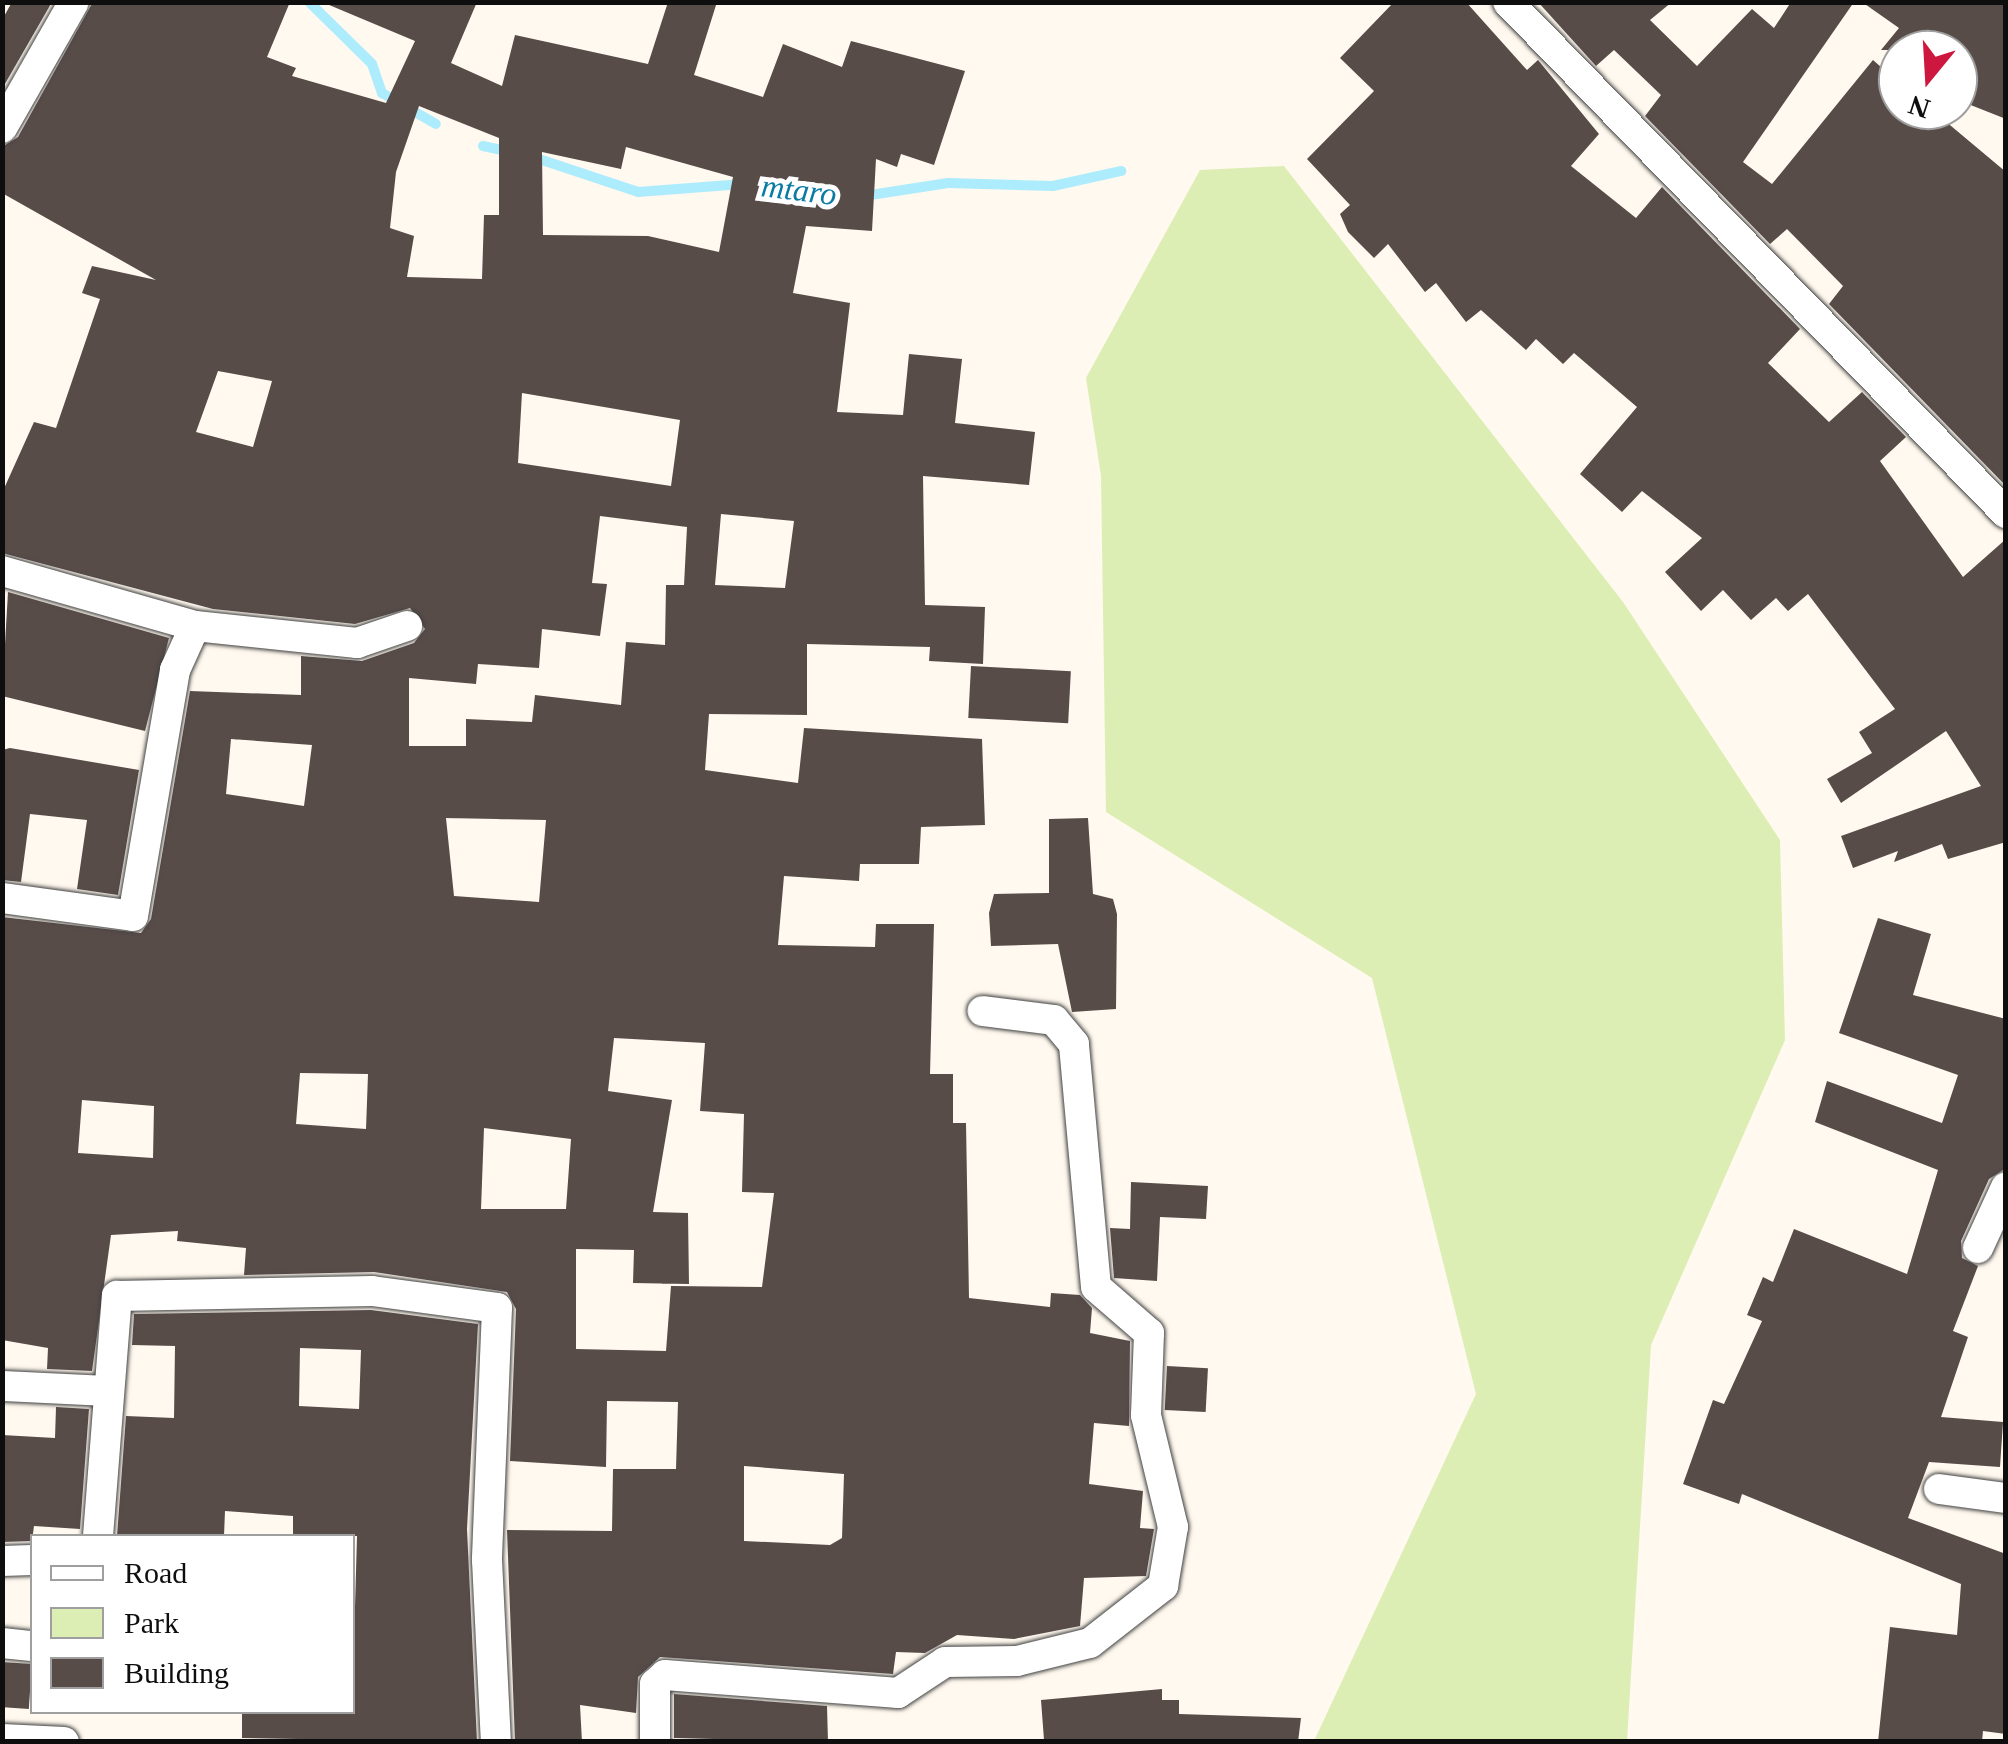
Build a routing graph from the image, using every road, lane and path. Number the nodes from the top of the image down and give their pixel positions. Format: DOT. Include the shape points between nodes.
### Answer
graph roads {
  1 [pos="74,2"];
  2 [pos="1508,2"];
  3 [pos="2,128"];
  4 [pos="2006,513"];
  5 [pos="2,570"];
  6 [pos="195,626"];
  7 [pos="407,626"];
  8 [pos="2,898"];
  9 [pos="983,1012"];
  10 [pos="2006,1187"];
  11 [pos="1978,1248"];
  12 [pos="2,1386"];
  13 [pos="108,1391"];
  14 [pos="1940,1490"];
  15 [pos="2006,1498"];
  16 [pos="98,1534"];
  17 [pos="30,1560"];
  18 [pos="2,1562"];
  19 [pos="2,1643"];
  20 [pos="30,1646"];
  21 [pos="2,1739"];
  22 [pos="64,1742"];
  23 [pos="496,1742"];
  24 [pos="655,1742"];
  1 -- 3 [label="street"];
  2 -- 4 [label="street"];
  5 -- 6 [label="street"];
  6 -- 7 [label="street" via="357,644"];
  6 -- 8 [label="street" via="175,670 133,916"];
  9 -- 24 [label="street" via="1054,1020 1074,1044 1096,1286 1150,1333 1146,1415 1173,1527 1163,1586 1090,1642 1018,1661 945,1662 898,1693 665,1675 655,1684"];
  10 -- 11 [label="street"];
  12 -- 13 [label="street"];
  13 -- 16 [label="street"];
  13 -- 23 [label="street" via="110,1304 130,1293 372,1291 497,1308 488,1560"];
  14 -- 15 [label="street"];
  17 -- 18 [label="street"];
  19 -- 20 [label="street"];
  21 -- 22 [label="street"];
}
